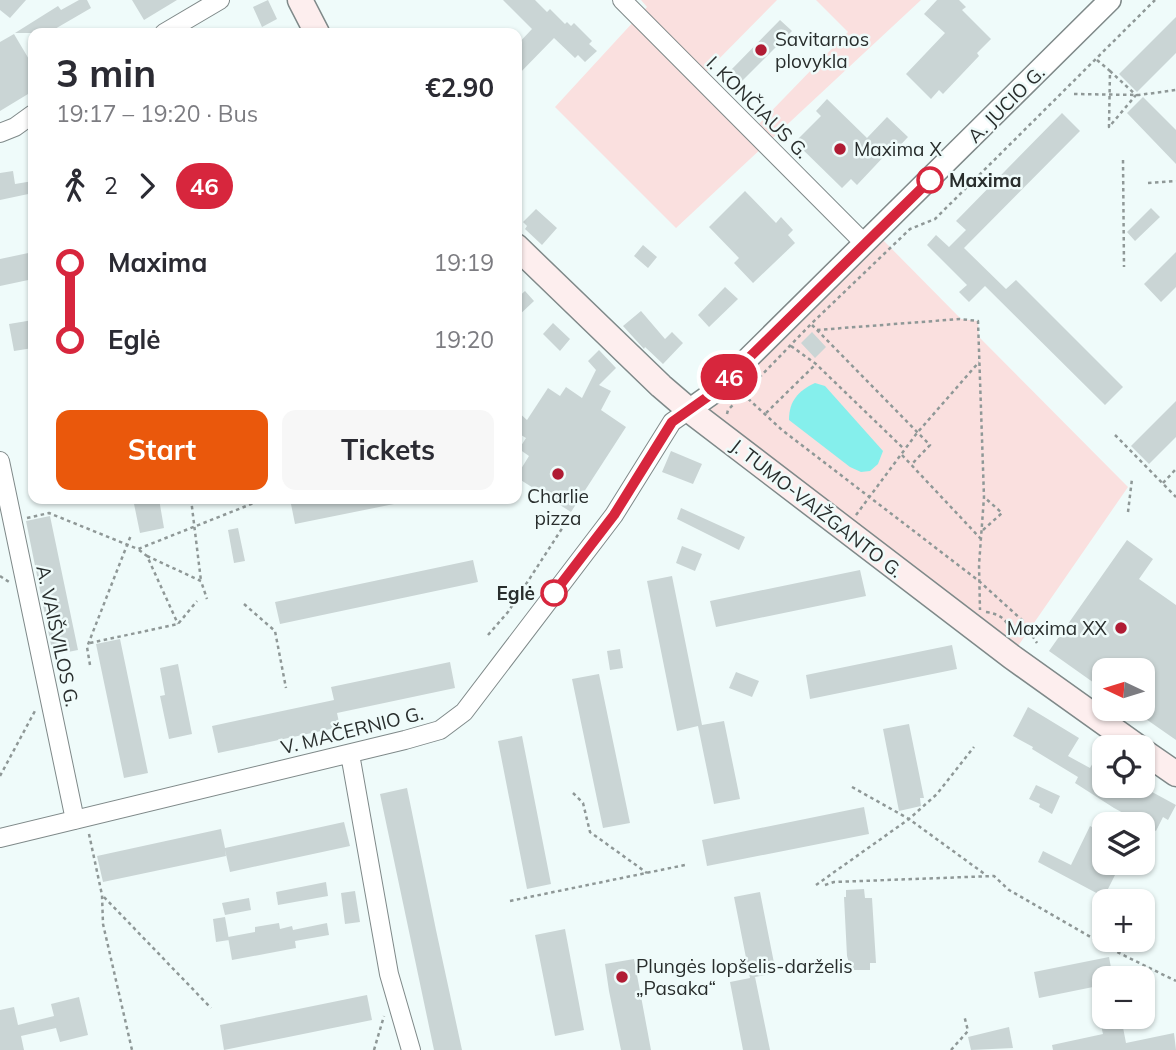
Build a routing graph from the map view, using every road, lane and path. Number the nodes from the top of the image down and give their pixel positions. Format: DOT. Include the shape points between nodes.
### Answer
graph roads {
  1 [pos="220,0"];
  2 [pos="300,0"];
  3 [pos="622,0"];
  4 [pos="1110,0"];
  5 [pos="1155,0"];
  6 [pos="172,28"];
  7 [pos="314,28"];
  8 [pos="1097,60"];
  9 [pos="1110,71"];
  10 [pos="1176,90"];
  11 [pos="1074,94"];
  12 [pos="1110,94"];
  13 [pos="1136,95"];
  14 [pos="28,118"];
  15 [pos="0,133"];
  16 [pos="1123,160"];
  17 [pos="1176,181"];
  18 [pos="1148,183"];
  19 [pos="864,244"];
  20 [pos="522,252"];
  21 [pos="1124,267"];
  22 [pos="811,324"];
  23 [pos="817,330"];
  24 [pos="791,346"];
  25 [pos="979,362"];
  26 [pos="816,364"];
  27 [pos="743,394"];
  28 [pos="689,410"];
  29 [pos="766,413"];
  30 [pos="727,418"];
  31 [pos="916,433"];
  32 [pos="1115,435"];
  33 [pos="904,449"];
  34 [pos="901,454"];
  35 [pos="0,461"];
  36 [pos="911,465"];
  37 [pos="1176,469"];
  38 [pos="1132,479"];
  39 [pos="1163,483"];
  40 [pos="984,497"];
  41 [pos="1176,497"];
  42 [pos="868,498"];
  43 [pos="192,504"];
  44 [pos="252,504"];
  45 [pos="1128,512"];
  46 [pos="855,516"];
  47 [pos="13,521"];
  48 [pos="194,527"];
  49 [pos="563,527"];
  50 [pos="982,531"];
  51 [pos="131,535"];
  52 [pos="981,539"];
  53 [pos="129,546"];
  54 [pos="138,549"];
  55 [pos="146,556"];
  56 [pos="201,581"];
  57 [pos="979,582"];
  58 [pos="207,600"];
  59 [pos="197,601"];
  60 [pos="244,604"];
  61 [pos="970,604"];
  62 [pos="980,612"];
  63 [pos="178,624"];
  64 [pos="1013,634"];
  65 [pos="488,635"];
  66 [pos="90,643"];
  67 [pos="1037,643"];
  68 [pos="90,665"];
  69 [pos="48,688"];
  70 [pos="286,688"];
  71 [pos="1121,735"];
  72 [pos="974,747"];
  73 [pos="350,754"];
  74 [pos="1155,759"];
  75 [pos="1176,774"];
  76 [pos="0,776"];
  77 [pos="852,788"];
  78 [pos="573,793"];
  79 [pos="80,818"];
  80 [pos="909,819"];
  81 [pos="0,838"];
  82 [pos="685,865"];
  83 [pos="647,873"];
  84 [pos="987,876"];
  85 [pos="816,885"];
  86 [pos="825,885"];
  87 [pos="102,895"];
  88 [pos="510,901"];
  89 [pos="1176,981"];
  90 [pos="393,987"];
  91 [pos="211,1007"];
  92 [pos="964,1015"];
  93 [pos="132,1050"];
  94 [pos="374,1050"];
  95 [pos="411,1050"];
  96 [pos="951,1050"];
  1 -- 6 [label="street"];
  2 -- 7 [label="main road"];
  3 -- 19 [label="street, I. KONČIAUS G."];
  4 -- 19 [label="street, A. JUCIO G."];
  5 -- 8 [label="path"];
  8 -- 9 [label="path"];
  8 -- 22 [label="path" via="935,219 910,229"];
  9 -- 12 [label="path"];
  9 -- 13 [label="path"];
  10 -- 13 [label="path"];
  11 -- 12 [label="path"];
  12 -- 13 [label="path"];
  12 -- 13 [label="path" via="1109,127"];
  14 -- 15 [label="street"];
  16 -- 21 [label="path"];
  17 -- 18 [label="path"];
  19 -- 28 [label="street, A. JUCIO G." via="713,393"];
  20 -- 28 [label="main road, J. TUMO-VAIŽGANTO G."];
  22 -- 23 [label="path"];
  22 -- 24 [label="path"];
  23 -- 25 [label="path" via="978,321"];
  23 -- 31 [label="path"];
  24 -- 26 [label="path"];
  24 -- 27 [label="path"];
  25 -- 31 [label="path"];
  25 -- 40 [label="path"];
  26 -- 29 [label="path"];
  26 -- 33 [label="path"];
  27 -- 29 [label="path"];
  27 -- 30 [label="path" via="728,410"];
  28 -- 71 [label="main road, J. TUMO-VAIŽGANTO G." via="1003,651"];
  28 -- 73 [label="street, V. MAČERNIO G." via="672,422 614,515 464,712 440,730"];
  29 -- 42 [label="path"];
  31 -- 33 [label="path"];
  31 -- 36 [label="path" via="930,445"];
  32 -- 39 [label="path"];
  33 -- 34 [label="path"];
  34 -- 36 [label="path"];
  34 -- 42 [label="path"];
  35 -- 47 [label="street, A. VAIŠVILOS G."];
  36 -- 52 [label="path"];
  37 -- 39 [label="path"];
  38 -- 45 [label="path"];
  39 -- 41 [label="path"];
  40 -- 50 [label="path"];
  40 -- 50 [label="path" via="1002,513"];
  42 -- 46 [label="path"];
  42 -- 57 [label="path"];
  43 -- 48 [label="path"];
  44 -- 48 [label="path"];
  47 -- 53 [label="path" via="50,513"];
  47 -- 69 [label="street, A. VAIŠVILOS G."];
  48 -- 54 [label="path"];
  48 -- 56 [label="path"];
  49 -- 65 [label="path"];
  50 -- 52 [label="path"];
  51 -- 53 [label="path"];
  52 -- 57 [label="path"];
  53 -- 54 [label="path"];
  53 -- 66 [label="path"];
  54 -- 55 [label="path"];
  55 -- 56 [label="path"];
  55 -- 63 [label="path"];
  56 -- 58 [label="path"];
  57 -- 62 [label="path"];
  57 -- 67 [label="path" via="1022,620"];
  59 -- 63 [label="path"];
  60 -- 70 [label="path" via="275,631"];
  61 -- 62 [label="path"];
  62 -- 64 [label="path" via="997,614"];
  63 -- 66 [label="path"];
  66 -- 68 [label="path"];
  69 -- 76 [label="path"];
  69 -- 79 [label="street, A. VAIŠVILOS G."];
  72 -- 80 [label="path" via="937,794"];
  73 -- 79 [label="street, V. MAČERNIO G."];
  73 -- 90 [label="street"];
  74 -- 75 [label="main road"];
  77 -- 80 [label="path"];
  78 -- 83 [label="path" via="583,803 590,832"];
  79 -- 81 [label="street, V. MAČERNIO G."];
  79 -- 87 [label="path"];
  80 -- 84 [label="path"];
  80 -- 85 [label="path"];
  82 -- 83 [label="path"];
  83 -- 88 [label="path"];
  84 -- 86 [label="path"];
  84 -- 89 [label="path"];
  87 -- 91 [label="path"];
  87 -- 93 [label="path" via="103,924"];
  90 -- 94 [label="path"];
  90 -- 95 [label="street"];
  92 -- 96 [label="path" via="968,1031"];
}
